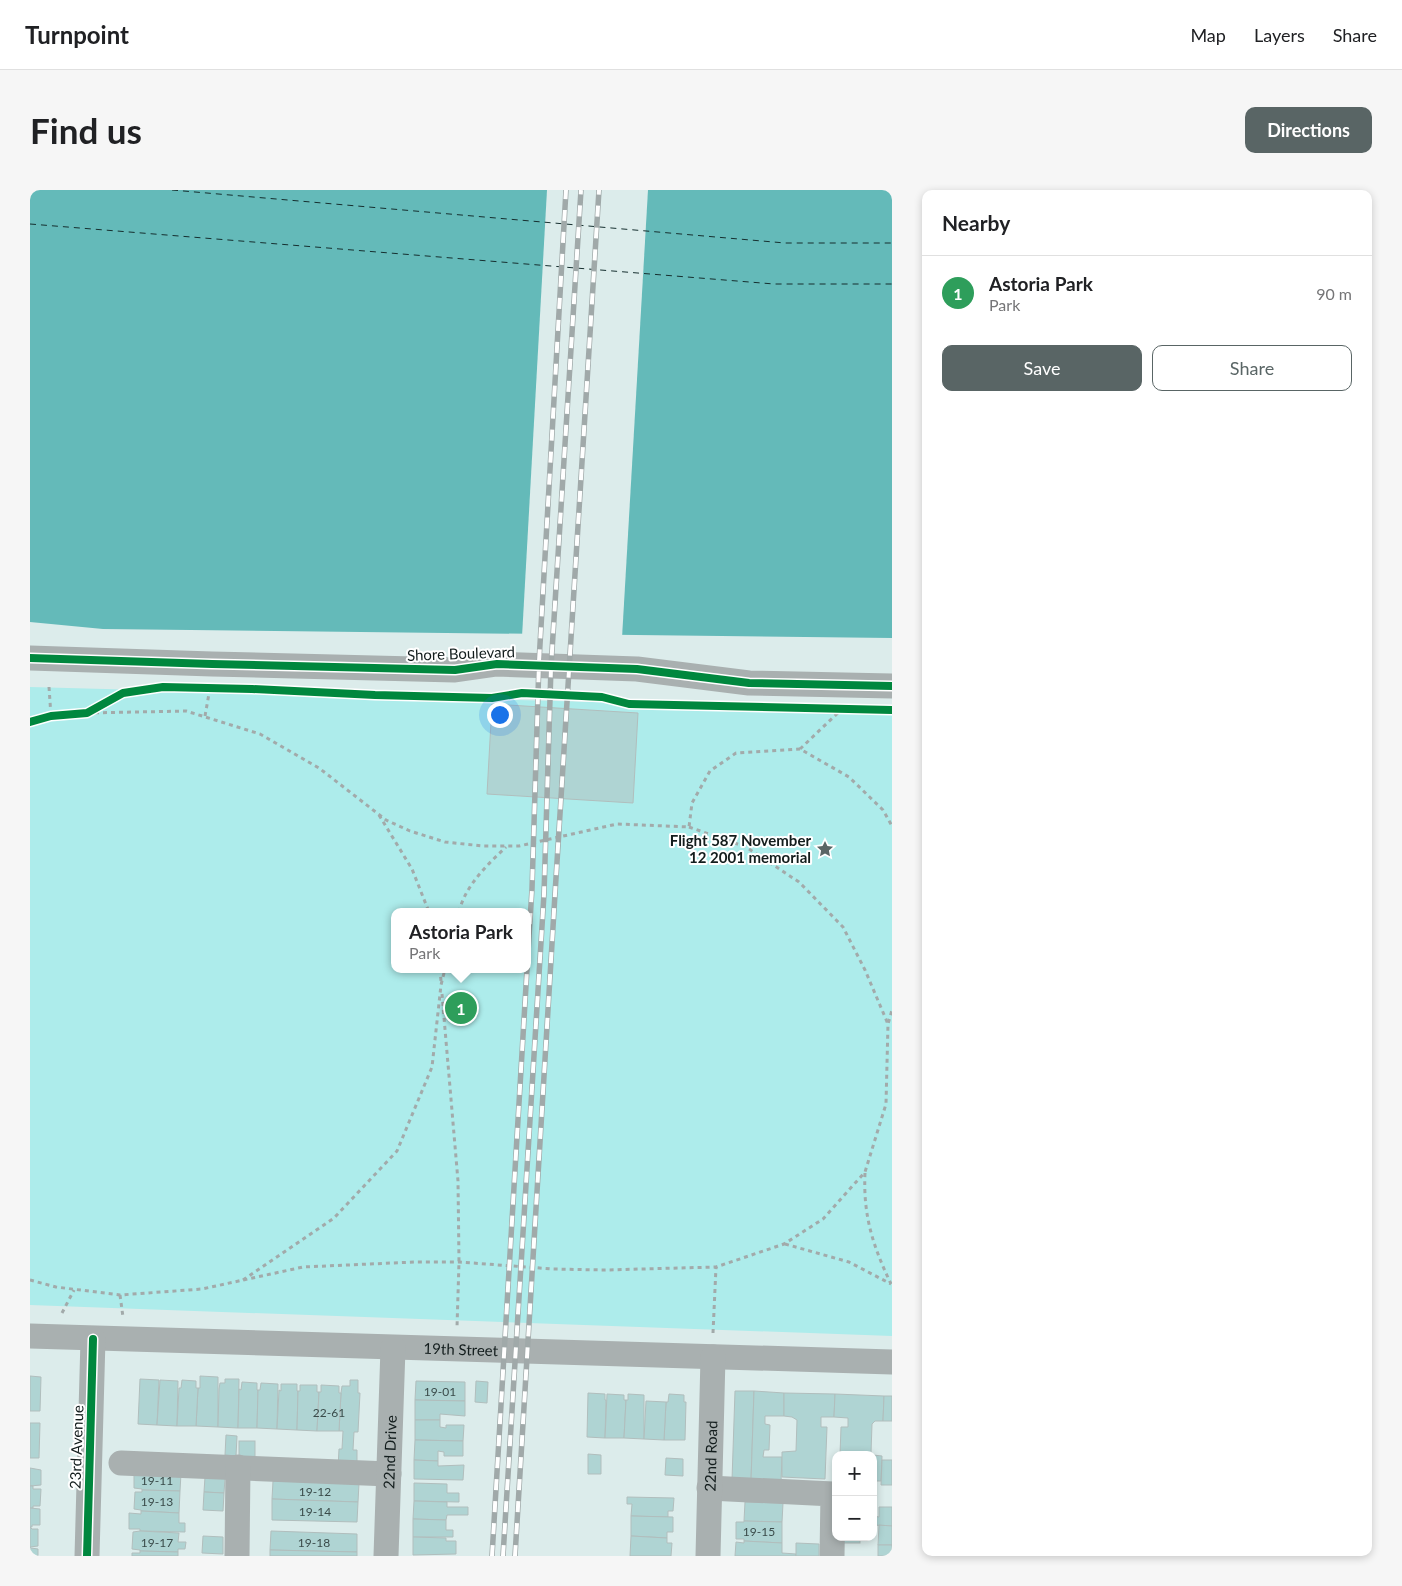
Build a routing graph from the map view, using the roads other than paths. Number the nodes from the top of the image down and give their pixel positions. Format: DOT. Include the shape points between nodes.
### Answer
graph roads {
  1 [pos="30,658"];
  2 [pos="892,686"];
  3 [pos="30,1336"];
  4 [pos="93,1339"];
  5 [pos="713,1346"];
  6 [pos="393,1348"];
  7 [pos="892,1362"];
  8 [pos="121,1462"];
  9 [pos="238,1468"];
  10 [pos="389,1474"];
  11 [pos="709,1488"];
  12 [pos="87,1556"];
  13 [pos="237,1556"];
  14 [pos="386,1556"];
  15 [pos="708,1556"];
  16 [pos="832,1556"];
  1 -- 2 [label="street, Shore Boulevard" via="445,669 497,664 637,669 749,683"];
  3 -- 4 [label="street, 19th Street"];
  4 -- 6 [label="street, 19th Street"];
  4 -- 12 [label="street, 23rd Avenue"];
  5 -- 6 [label="street, 19th Street"];
  5 -- 7 [label="street, 19th Street"];
  5 -- 11 [label="street, 22nd Road"];
  6 -- 10 [label="street, 22nd Drive"];
  8 -- 9 [label="street"];
  9 -- 10 [label="street"];
  9 -- 13 [label="street"];
  10 -- 14 [label="street, 22nd Drive"];
  11 -- 15 [label="street, 22nd Road"];
  11 -- 16 [label="street" via="834,1494"];
}
